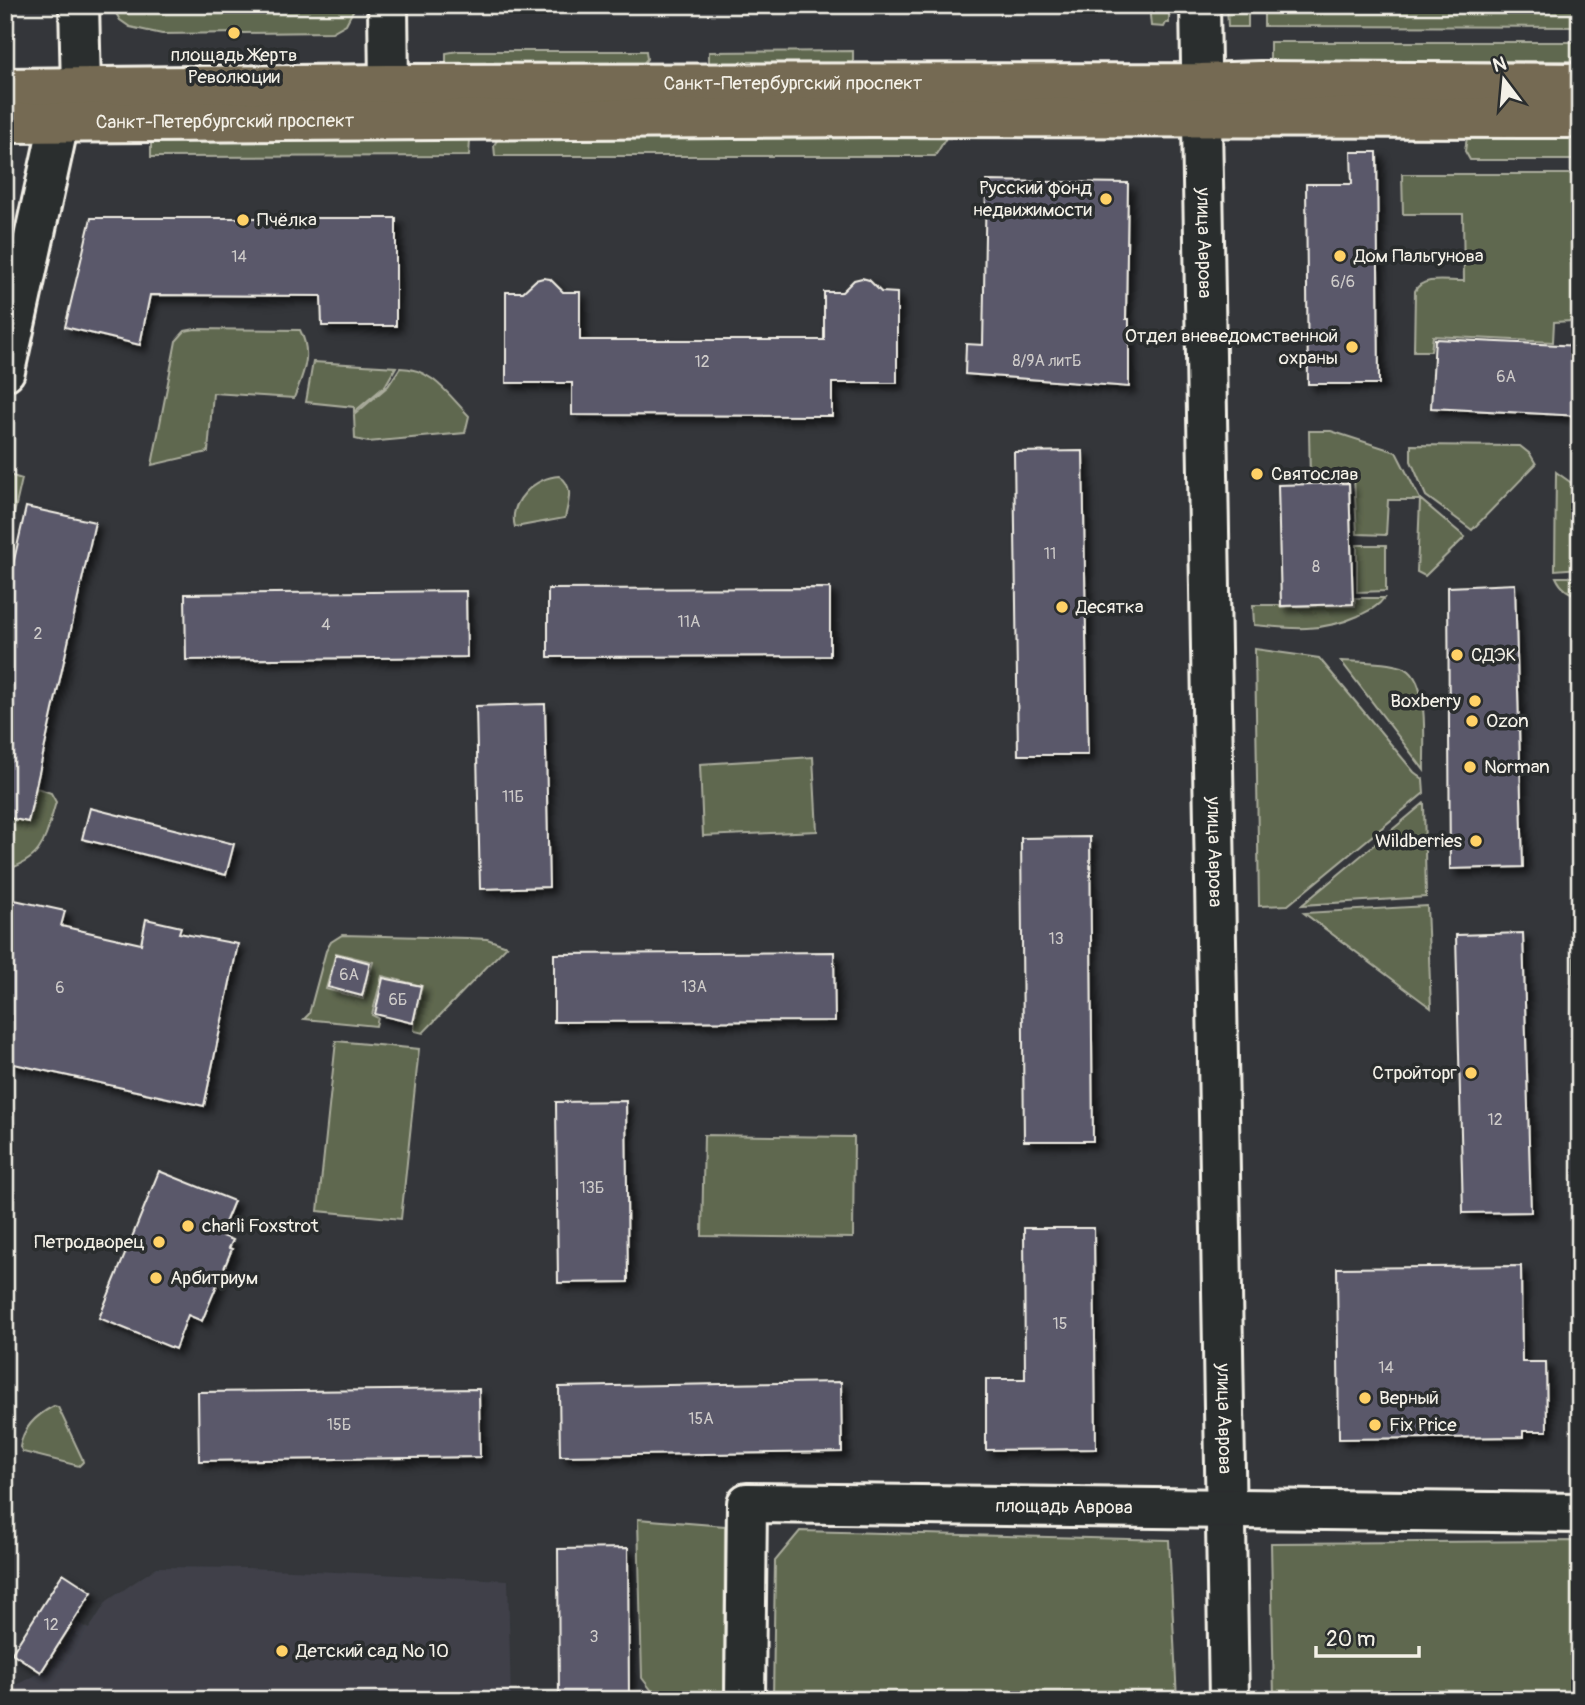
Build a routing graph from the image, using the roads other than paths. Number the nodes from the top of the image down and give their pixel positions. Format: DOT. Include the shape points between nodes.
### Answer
graph roads {
  1 [pos="79,5"];
  2 [pos="388,5"];
  3 [pos="1200,5"];
  4 [pos="1580,83"];
  5 [pos="390,84"];
  6 [pos="81,87"];
  7 [pos="5,88"];
  8 [pos="1201,100"];
  9 [pos="1580,118"];
  10 [pos="59,122"];
  11 [pos="5,123"];
  12 [pos="5,371"];
  13 [pos="1225,1509"];
  14 [pos="1580,1513"];
  15 [pos="745,1700"];
  16 [pos="1228,1700"];
  1 -- 6 [label="street"];
  2 -- 5 [label="street"];
  3 -- 8 [label="street, улица Аврова"];
  4 -- 8 [label="main road, Санкт-Петербургский проспект" via="1260,81"];
  5 -- 6 [label="main road, Санкт-Петербургский проспект"];
  5 -- 8 [label="main road, Санкт-Петербургский проспект"];
  6 -- 7 [label="main road, Санкт-Петербургский проспект"];
  6 -- 10 [label="street"];
  8 -- 9 [label="main road, Санкт-Петербургский проспект"];
  8 -- 10 [label="main road, Санкт-Петербургский проспект"];
  8 -- 13 [label="street, улица Аврова"];
  10 -- 11 [label="main road, Санкт-Петербургский проспект"];
  10 -- 12 [label="street"];
  13 -- 14 [label="street, площадь Аврова"];
  13 -- 15 [label="street, площадь Аврова" via="747,1503"];
  13 -- 16 [label="street, улица Аврова"];
}
